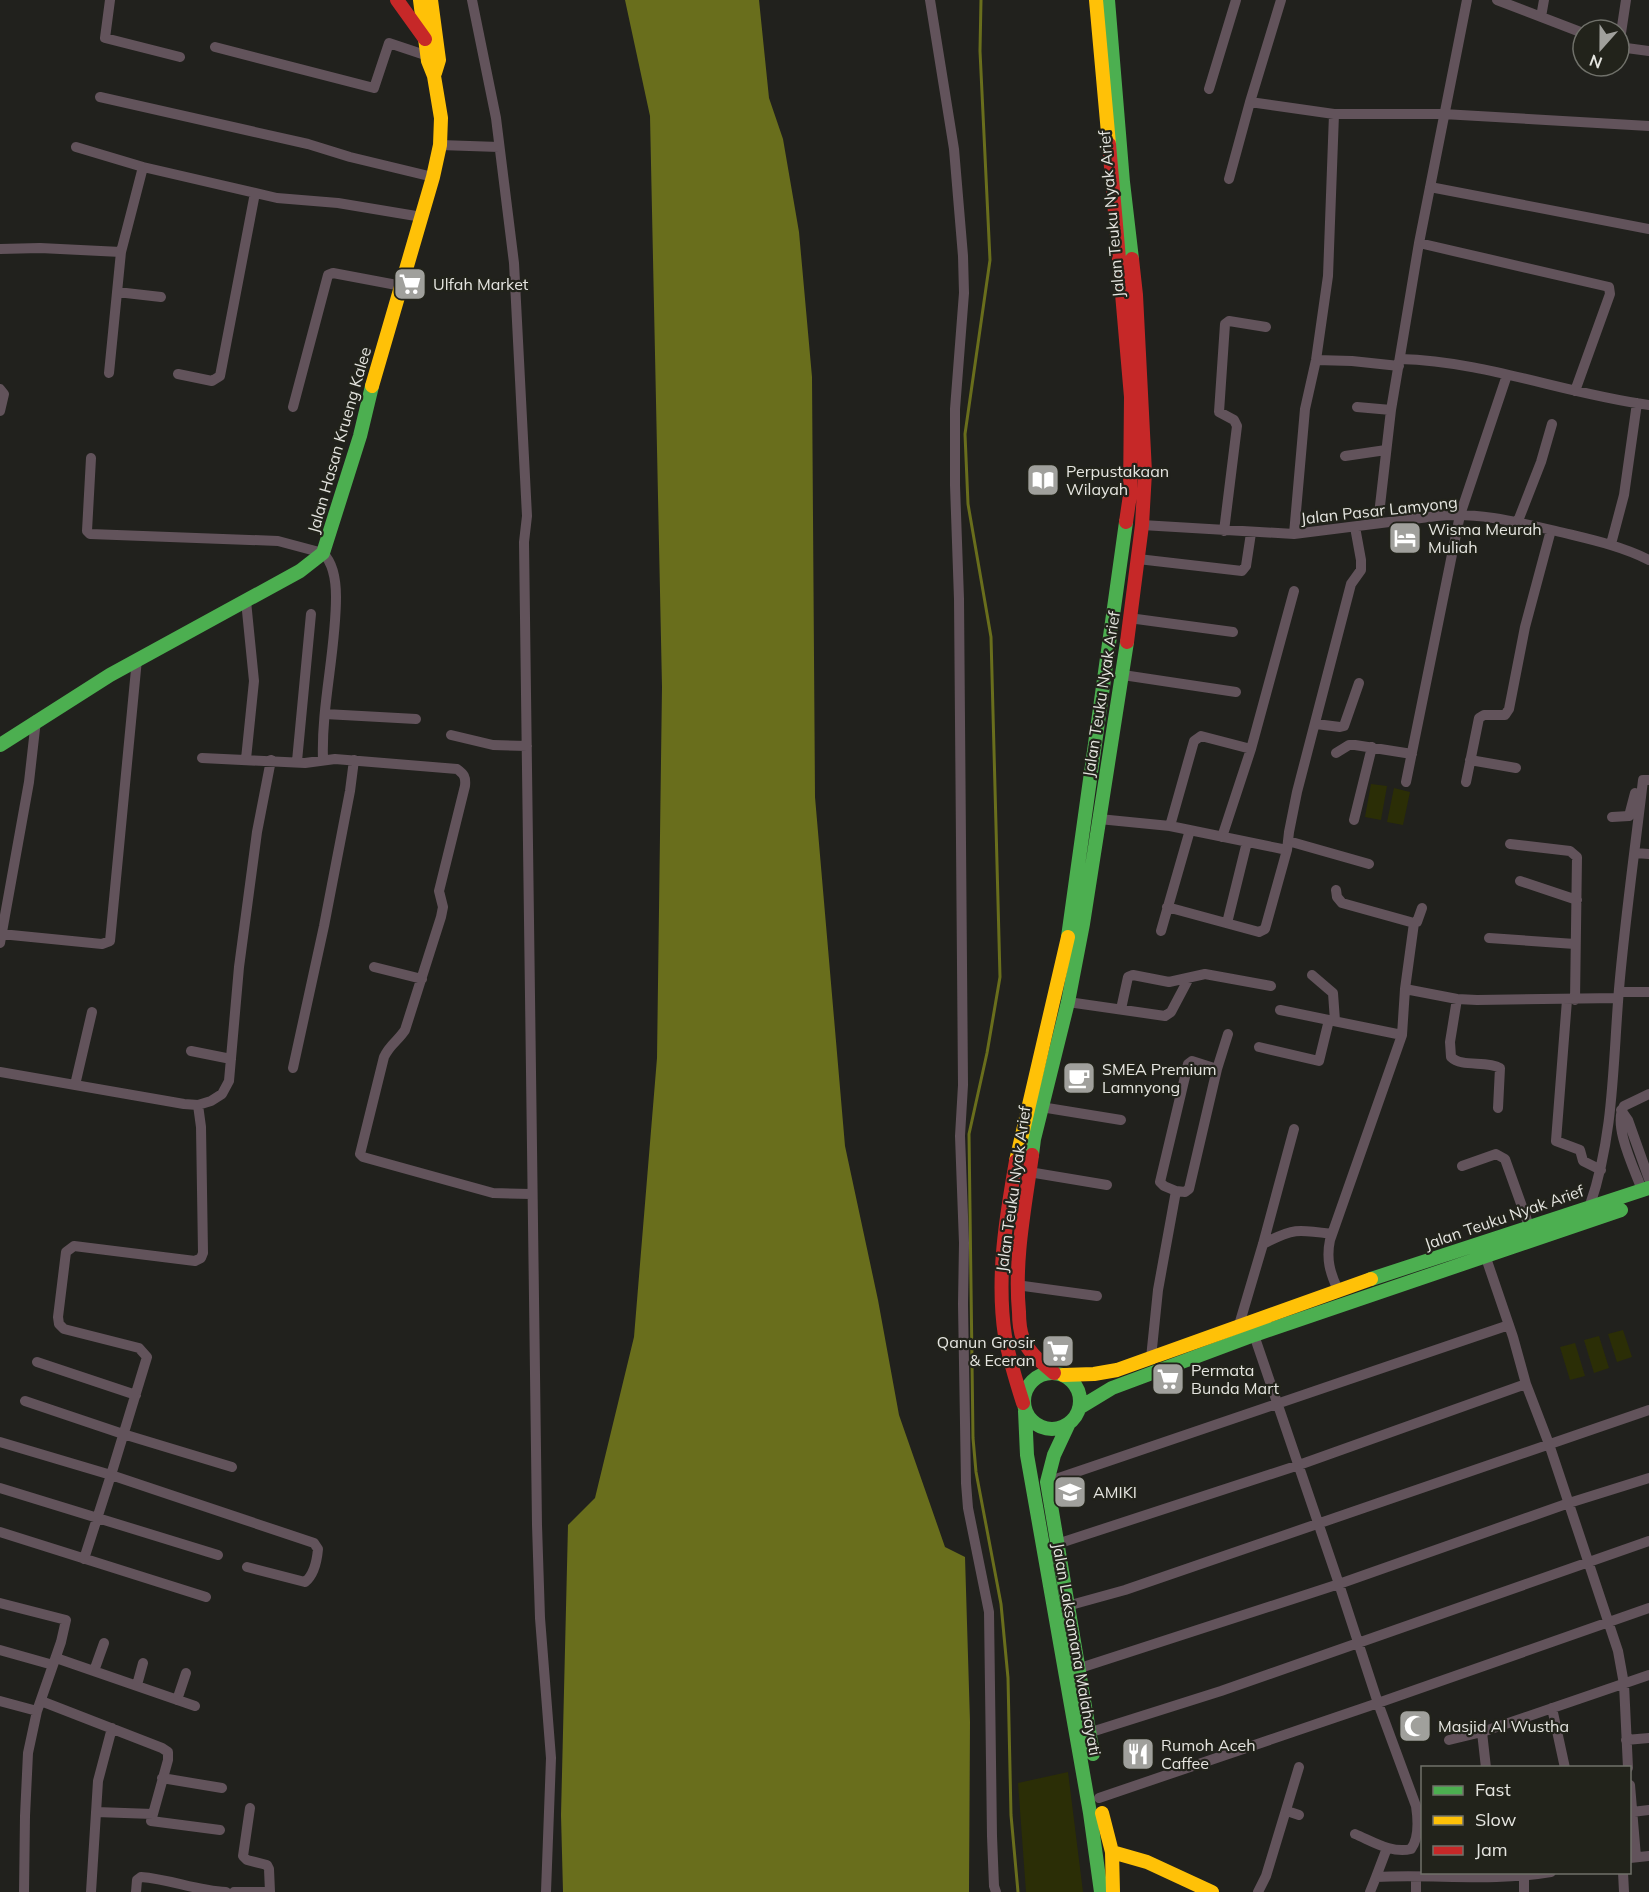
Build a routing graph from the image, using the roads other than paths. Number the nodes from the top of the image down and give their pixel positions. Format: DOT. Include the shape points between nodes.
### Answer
graph roads {
  1 [pos="110,0"];
  2 [pos="397,0"];
  3 [pos="420,0"];
  4 [pos="431,0"];
  5 [pos="472,0"];
  6 [pos="930,0"];
  7 [pos="1096,0"];
  8 [pos="1108,0"];
  9 [pos="1236,0"];
  10 [pos="1281,0"];
  11 [pos="1467,0"];
  12 [pos="1497,0"];
  13 [pos="1544,0"];
  14 [pos="1626,0"];
  15 [pos="1541,17"];
  16 [pos="1623,18"];
  17 [pos="1571,28"];
  18 [pos="215,47"];
  19 [pos="1631,48"];
  20 [pos="427,49"];
  21 [pos="1649,51"];
  22 [pos="180,57"];
  23 [pos="434,76"];
  24 [pos="1209,89"];
  25 [pos="100,97"];
  26 [pos="1250,102"];
  27 [pos="1334,114"];
  28 [pos="1443,114"];
  29 [pos="1649,126"];
  30 [pos="443,145"];
  31 [pos="76,147"];
  32 [pos="499,147"];
  33 [pos="143,167"];
  34 [pos="433,177"];
  35 [pos="1228,179"];
  36 [pos="1430,187"];
  37 [pos="255,193"];
  38 [pos="1120,200"];
  39 [pos="422,217"];
  40 [pos="1649,229"];
  41 [pos="1419,243"];
  42 [pos="0,249"];
  43 [pos="121,252"];
  44 [pos="402,286"];
  45 [pos="117,292"];
  46 [pos="160,297"];
  47 [pos="1266,327"];
  48 [pos="1316,360"];
  49 [pos="1400,363"];
  50 [pos="108,373"];
  51 [pos="178,374"];
  52 [pos="1507,375"];
  53 [pos="0,389"];
  54 [pos="1575,391"];
  55 [pos="1637,403"];
  56 [pos="1649,405"];
  57 [pos="293,407"];
  58 [pos="1357,407"];
  59 [pos="1391,410"];
  60 [pos="0,411"];
  61 [pos="1552,424"];
  62 [pos="1386,450"];
  63 [pos="1345,456"];
  64 [pos="91,458"];
  65 [pos="1460,515"];
  66 [pos="1518,521"];
  67 [pos="1378,523"];
  68 [pos="1142,525"];
  69 [pos="1355,527"];
  70 [pos="1551,530"];
  71 [pos="1224,531"];
  72 [pos="1251,533"];
  73 [pos="1294,534"];
  74 [pos="1611,544"];
  75 [pos="323,553"];
  76 [pos="1138,559"];
  77 [pos="1649,560"];
  78 [pos="1294,591"];
  79 [pos="246,601"];
  80 [pos="311,614"];
  81 [pos="1129,618"];
  82 [pos="1233,632"];
  83 [pos="137,659"];
  84 [pos="1123,675"];
  85 [pos="1359,683"];
  86 [pos="1236,692"];
  87 [pos="325,714"];
  88 [pos="416,719"];
  89 [pos="36,720"];
  90 [pos="1316,724"];
  91 [pos="451,735"];
  92 [pos="0,745"];
  93 [pos="527,746"];
  94 [pos="1372,747"];
  95 [pos="1251,749"];
  96 [pos="1336,753"];
  97 [pos="1412,754"];
  98 [pos="202,758"];
  99 [pos="246,759"];
  100 [pos="271,760"];
  101 [pos="323,760"];
  102 [pos="354,760"];
  103 [pos="1470,760"];
  104 [pos="297,761"];
  105 [pos="1516,768"];
  106 [pos="1646,780"];
  107 [pos="1406,782"];
  108 [pos="1466,782"];
  109 [pos="1612,817"];
  110 [pos="1099,819"];
  111 [pos="1354,820"];
  112 [pos="1170,826"];
  113 [pos="1190,830"];
  114 [pos="1222,837"];
  115 [pos="1247,842"];
  116 [pos="1510,844"];
  117 [pos="1288,846"];
  118 [pos="1635,853"];
  119 [pos="1649,854"];
  120 [pos="1369,864"];
  121 [pos="1520,881"];
  122 [pos="1336,890"];
  123 [pos="1577,900"];
  124 [pos="1167,907"];
  125 [pos="1422,908"];
  126 [pos="1077,923"];
  127 [pos="1227,923"];
  128 [pos="1414,923"];
  129 [pos="1161,931"];
  130 [pos="1,938"];
  131 [pos="1489,938"];
  132 [pos="1575,944"];
  133 [pos="374,967"];
  134 [pos="1312,975"];
  135 [pos="1189,978"];
  136 [pos="422,979"];
  137 [pos="1271,986"];
  138 [pos="1406,989"];
  139 [pos="1649,992"];
  140 [pos="1618,995"];
  141 [pos="1457,999"];
  142 [pos="1571,1000"];
  143 [pos="1068,1002"];
  144 [pos="1121,1009"];
  145 [pos="1280,1010"];
  146 [pos="92,1012"];
  147 [pos="1332,1021"];
  148 [pos="1228,1034"];
  149 [pos="1401,1035"];
  150 [pos="1259,1047"];
  151 [pos="190,1051"];
  152 [pos="231,1059"];
  153 [pos="293,1068"];
  154 [pos="1217,1069"];
  155 [pos="0,1072"];
  156 [pos="75,1085"];
  157 [pos="1649,1094"];
  158 [pos="198,1105"];
  159 [pos="1041,1107"];
  160 [pos="1498,1108"];
  161 [pos="1121,1120"];
  162 [pos="1294,1129"];
  163 [pos="1462,1166"];
  164 [pos="1601,1170"];
  165 [pos="1029,1172"];
  166 [pos="1107,1185"];
  167 [pos="1647,1189"];
  168 [pos="1176,1191"];
  169 [pos="531,1194"];
  170 [pos="1590,1205"];
  171 [pos="1529,1226"];
  172 [pos="1332,1234"];
  173 [pos="1263,1244"];
  174 [pos="1485,1255"];
  175 [pos="1016,1285"];
  176 [pos="1338,1290"];
  177 [pos="1096,1296"];
  178 [pos="1239,1325"];
  179 [pos="1509,1325"];
  180 [pos="1254,1335"];
  181 [pos="1151,1358"];
  182 [pos="37,1362"];
  183 [pos="1058,1374"];
  184 [pos="1526,1384"];
  185 [pos="136,1395"];
  186 [pos="25,1401"];
  187 [pos="1278,1404"];
  188 [pos="1024,1407"];
  189 [pos="1079,1408"];
  190 [pos="1649,1410"];
  191 [pos="1069,1423"];
  192 [pos="123,1434"];
  193 [pos="0,1442"];
  194 [pos="1549,1444"];
  195 [pos="1299,1465"];
  196 [pos="232,1467"];
  197 [pos="111,1475"];
  198 [pos="1649,1478"];
  199 [pos="1047,1482"];
  200 [pos="0,1488"];
  201 [pos="1569,1503"];
  202 [pos="98,1517"];
  203 [pos="1319,1524"];
  204 [pos="0,1532"];
  205 [pos="1649,1541"];
  206 [pos="1057,1544"];
  207 [pos="218,1555"];
  208 [pos="84,1559"];
  209 [pos="1588,1562"];
  210 [pos="247,1567"];
  211 [pos="1339,1584"];
  212 [pos="206,1597"];
  213 [pos="0,1603"];
  214 [pos="1067,1606"];
  215 [pos="1649,1608"];
  216 [pos="1609,1622"];
  217 [pos="1358,1642"];
  218 [pos="104,1643"];
  219 [pos="0,1650"];
  220 [pos="55,1661"];
  221 [pos="143,1663"];
  222 [pos="1077,1669"];
  223 [pos="94,1671"];
  224 [pos="186,1672"];
  225 [pos="1649,1675"];
  226 [pos="1624,1684"];
  227 [pos="137,1685"];
  228 [pos="177,1700"];
  229 [pos="0,1701"];
  230 [pos="1378,1703"];
  231 [pos="39,1706"];
  232 [pos="195,1706"];
  233 [pos="1552,1708"];
  234 [pos="112,1728"];
  235 [pos="1482,1732"];
  236 [pos="1083,1734"];
  237 [pos="1649,1738"];
  238 [pos="1449,1740"];
  239 [pos="1626,1740"];
  240 [pos="1486,1766"];
  241 [pos="1565,1766"];
  242 [pos="1628,1766"];
  243 [pos="1299,1767"];
  244 [pos="162,1779"];
  245 [pos="222,1788"];
  246 [pos="1099,1798"];
  247 [pos="1631,1803"];
  248 [pos="250,1808"];
  249 [pos="1649,1810"];
  250 [pos="1287,1811"];
  251 [pos="96,1812"];
  252 [pos="1632,1812"];
  253 [pos="153,1815"];
  254 [pos="1299,1815"];
  255 [pos="220,1830"];
  256 [pos="1354,1834"];
  257 [pos="1388,1848"];
  258 [pos="1112,1852"];
  259 [pos="1649,1856"];
  260 [pos="1633,1858"];
  261 [pos="1540,1874"];
  262 [pos="1623,1874"];
  263 [pos="1487,1876"];
  264 [pos="1100,1877"];
  265 [pos="1376,1877"];
  266 [pos="1416,1877"];
  267 [pos="1524,1877"];
  268 [pos="24,1892"];
  269 [pos="91,1892"];
  270 [pos="136,1892"];
  271 [pos="225,1892"];
  272 [pos="234,1892"];
  273 [pos="546,1892"];
  274 [pos="996,1892"];
  275 [pos="1090,1892"];
  276 [pos="1101,1892"];
  277 [pos="1113,1892"];
  278 [pos="1212,1892"];
  279 [pos="1258,1892"];
  280 [pos="1370,1892"];
  281 [pos="1416,1892"];
  282 [pos="1524,1892"];
  283 [pos="1624,1892"];
  1 -- 22 [label="street" via="105,38"];
  2 -- 20 [label="main road"];
  3 -- 20 [label="main road"];
  4 -- 23 [label="main road" via="439,60"];
  5 -- 32 [label="street"];
  6 -- 274 [label="street" via="954,149 963,256 964,315 955,409 955,485 964,1436 968,1508 989,1612"];
  7 -- 38 [label="main road, Jalan Teuku Nyak Arief"];
  8 -- 38 [label="main road, Jalan Teuku Nyak Arief"];
  9 -- 24 [label="street"];
  10 -- 26 [label="street"];
  11 -- 28 [label="street"];
  12 -- 15 [label="street"];
  13 -- 15 [label="street"];
  14 -- 16 [label="street"];
  15 -- 17 [label="street"];
  18 -- 20 [label="street" via="374,88 389,43"];
  19 -- 21 [label="street"];
  20 -- 23 [label="main road"];
  23 -- 30 [label="main road, Jalan Hasan Krueng Kalee"];
  25 -- 34 [label="street"];
  26 -- 27 [label="street"];
  26 -- 35 [label="street"];
  27 -- 28 [label="street"];
  27 -- 48 [label="street" via="1328,276"];
  28 -- 29 [label="street"];
  28 -- 36 [label="street"];
  30 -- 32 [label="street"];
  30 -- 34 [label="main road, Jalan Hasan Krueng Kalee"];
  31 -- 33 [label="street"];
  32 -- 93 [label="street" via="514,263 527,516"];
  33 -- 37 [label="street"];
  33 -- 43 [label="street"];
  34 -- 39 [label="main road, Jalan Hasan Krueng Kalee"];
  36 -- 40 [label="street"];
  36 -- 41 [label="street"];
  37 -- 39 [label="street"];
  37 -- 51 [label="street" via="220,376 212,381"];
  38 -- 68 [label="main road, Jalan Teuku Nyak Arief" via="1136,295 1143,394"];
  38 -- 126 [label="main road, Jalan Teuku Nyak Arief" via="1131,397 1130,495"];
  39 -- 44 [label="main road, Jalan Hasan Krueng Kalee"];
  41 -- 49 [label="street"];
  41 -- 54 [label="street" via="1609,287 1610,294"];
  42 -- 43 [label="street"];
  43 -- 45 [label="street"];
  44 -- 57 [label="street" via="328,275"];
  44 -- 75 [label="main road, Jalan Hasan Krueng Kalee"];
  45 -- 46 [label="street"];
  45 -- 50 [label="street"];
  47 -- 71 [label="street" via="1229,321 1225,324 1219,412 1237,426"];
  48 -- 49 [label="street"];
  48 -- 73 [label="street" via="1305,409"];
  49 -- 52 [label="street" via="1428,360"];
  49 -- 59 [label="street"];
  52 -- 54 [label="street"];
  52 -- 65 [label="street"];
  53 -- 60 [label="street" via="4,394"];
  54 -- 55 [label="street"];
  55 -- 56 [label="street"];
  55 -- 74 [label="street" via="1624,495"];
  58 -- 59 [label="street"];
  59 -- 62 [label="street"];
  61 -- 66 [label="street"];
  62 -- 63 [label="street"];
  62 -- 67 [label="street"];
  64 -- 75 [label="street" via="87,531 90,534 278,542"];
  65 -- 66 [label="street, Jalan Pasar Lamyong"];
  65 -- 67 [label="street, Jalan Pasar Lamyong"];
  65 -- 97 [label="street"];
  66 -- 70 [label="street, Jalan Pasar Lamyong"];
  67 -- 69 [label="street, Jalan Pasar Lamyong"];
  68 -- 71 [label="street, Jalan Pasar Lamyong"];
  68 -- 76 [label="main road, Jalan Teuku Nyak Arief"];
  69 -- 73 [label="street, Jalan Pasar Lamyong"];
  69 -- 90 [label="street" via="1361,570 1351,585"];
  70 -- 74 [label="street, Jalan Pasar Lamyong"];
  70 -- 103 [label="street" via="1525,627 1509,709 1505,715 1479,718"];
  71 -- 72 [label="street, Jalan Pasar Lamyong"];
  72 -- 73 [label="street, Jalan Pasar Lamyong"];
  72 -- 76 [label="street" via="1242,571"];
  74 -- 77 [label="street, Jalan Pasar Lamyong"];
  75 -- 79 [label="main road, Jalan Hasan Krueng Kalee" via="300,571"];
  75 -- 87 [label="street" via="332,567 336,596"];
  76 -- 81 [label="main road, Jalan Teuku Nyak Arief"];
  78 -- 95 [label="street"];
  79 -- 83 [label="main road, Jalan Hasan Krueng Kalee"];
  79 -- 99 [label="street" via="254,681"];
  80 -- 104 [label="street"];
  81 -- 82 [label="street"];
  81 -- 84 [label="main road, Jalan Teuku Nyak Arief"];
  83 -- 89 [label="main road, Jalan Hasan Krueng Kalee"];
  83 -- 130 [label="street" via="110,941 102,945"];
  84 -- 86 [label="street"];
  84 -- 110 [label="main road, Jalan Teuku Nyak Arief"];
  85 -- 90 [label="street" via="1344,726"];
  87 -- 88 [label="street"];
  87 -- 101 [label="street"];
  89 -- 92 [label="main road, Jalan Hasan Krueng Kalee"];
  89 -- 130 [label="street"];
  90 -- 117 [label="street" via="1297,792"];
  91 -- 93 [label="street" via="493,745"];
  93 -- 169 [label="street"];
  94 -- 96 [label="street" via="1351,745"];
  94 -- 97 [label="street"];
  94 -- 111 [label="street"];
  95 -- 112 [label="street" via="1201,736 1194,741"];
  95 -- 114 [label="street"];
  97 -- 107 [label="street"];
  98 -- 99 [label="street"];
  99 -- 100 [label="street"];
  100 -- 104 [label="street"];
  100 -- 152 [label="street" via="242,944"];
  101 -- 102 [label="street"];
  101 -- 104 [label="street"];
  102 -- 136 [label="street" via="457,769 466,778 439,891 441,917"];
  102 -- 153 [label="street"];
  103 -- 105 [label="street"];
  103 -- 108 [label="street"];
  106 -- 109 [label="street" via="1636,783 1629,816"];
  106 -- 118 [label="street"];
  110 -- 112 [label="street"];
  110 -- 126 [label="main road, Jalan Teuku Nyak Arief"];
  112 -- 113 [label="street"];
  113 -- 114 [label="street"];
  113 -- 124 [label="street"];
  114 -- 115 [label="street"];
  115 -- 117 [label="street"];
  115 -- 127 [label="street"];
  116 -- 123 [label="street" via="1575,853"];
  117 -- 120 [label="street"];
  117 -- 127 [label="street" via="1265,929 1259,932"];
  118 -- 119 [label="street"];
  118 -- 140 [label="street"];
  121 -- 123 [label="street"];
  122 -- 128 [label="street" via="1342,903"];
  123 -- 132 [label="street"];
  124 -- 127 [label="street"];
  124 -- 129 [label="street"];
  125 -- 128 [label="street" via="1418,922"];
  126 -- 143 [label="main road, Jalan Teuku Nyak Arief"];
  126 -- 188 [label="main road, Jalan Teuku Nyak Arief" via="1027,1107 1004,1251 1004,1328"];
  128 -- 138 [label="street"];
  131 -- 132 [label="street"];
  132 -- 142 [label="street"];
  133 -- 136 [label="street"];
  134 -- 147 [label="street" via="1333,993"];
  135 -- 137 [label="street" via="1205,974"];
  135 -- 144 [label="street" via="1169,1015"];
  135 -- 144 [label="street" via="1169,982 1128,977"];
  136 -- 169 [label="street" via="405,1030 384,1057 360,1155 502,1195"];
  138 -- 141 [label="street"];
  138 -- 149 [label="street"];
  139 -- 140 [label="street"];
  140 -- 142 [label="street"];
  140 -- 164 [label="street" via="1614,1074"];
  141 -- 142 [label="street"];
  141 -- 160 [label="street" via="1451,1057 1500,1068"];
  142 -- 164 [label="street" via="1556,1141 1580,1150 1583,1161"];
  143 -- 144 [label="street"];
  143 -- 159 [label="main road, Jalan Teuku Nyak Arief"];
  145 -- 147 [label="street"];
  146 -- 156 [label="street"];
  147 -- 149 [label="street"];
  147 -- 150 [label="street" via="1318,1061"];
  148 -- 154 [label="street"];
  149 -- 172 [label="street"];
  151 -- 152 [label="street"];
  152 -- 158 [label="street" via="222,1094"];
  154 -- 168 [label="street" via="1189,1189"];
  154 -- 168 [label="street" via="1192,1061 1188,1064 1160,1182"];
  155 -- 156 [label="street"];
  156 -- 158 [label="street"];
  157 -- 167 [label="street" via="1627,1104 1621,1110 1620,1122"];
  158 -- 185 [label="street" via="201,1258 195,1261 74,1246 65,1257 59,1324 64,1329 143,1350 147,1361"];
  159 -- 161 [label="street"];
  159 -- 165 [label="main road, Jalan Teuku Nyak Arief"];
  162 -- 173 [label="street"];
  163 -- 171 [label="street" via="1501,1155"];
  164 -- 170 [label="street"];
  165 -- 166 [label="street"];
  165 -- 175 [label="main road, Jalan Teuku Nyak Arief"];
  167 -- 170 [label="main road, Jalan Teuku Nyak Arief"];
  167 -- 174 [label="main road, Jalan Teuku Nyak Arief"];
  168 -- 181 [label="street" via="1156,1300"];
  169 -- 273 [label="street" via="540,1618 551,1758"];
  170 -- 171 [label="main road, Jalan Teuku Nyak Arief"];
  171 -- 176 [label="main road, Jalan Teuku Nyak Arief"];
  172 -- 173 [label="street" via="1285,1232"];
  172 -- 176 [label="street" via="1328,1261"];
  173 -- 178 [label="street"];
  174 -- 179 [label="street"];
  174 -- 180 [label="main road, Jalan Teuku Nyak Arief"];
  175 -- 177 [label="street"];
  175 -- 183 [label="main road, Jalan Teuku Nyak Arief" via="1023,1339 1034,1356"];
  176 -- 178 [label="main road, Jalan Teuku Nyak Arief"];
  178 -- 181 [label="main road, Jalan Teuku Nyak Arief"];
  179 -- 184 [label="street"];
  179 -- 187 [label="street"];
  180 -- 187 [label="street"];
  180 -- 189 [label="main road, Jalan Teuku Nyak Arief" via="1112,1388"];
  181 -- 183 [label="main road, Jalan Teuku Nyak Arief" via="1104,1372"];
  182 -- 185 [label="street"];
  183 -- 188 [label="main road" via="1046,1373 1032,1380"];
  183 -- 189 [label="main road" via="1075,1385"];
  184 -- 194 [label="street"];
  184 -- 195 [label="street"];
  185 -- 192 [label="street"];
  186 -- 192 [label="street"];
  187 -- 195 [label="street"];
  187 -- 199 [label="street"];
  188 -- 191 [label="main road" via="1040,1426 1055,1429"];
  188 -- 236 [label="main road, Jalan Laksamana Malahayati" via="1027,1455 1063,1668"];
  189 -- 191 [label="main road"];
  190 -- 194 [label="street"];
  191 -- 199 [label="main road, Jalan Laksamana Malahayati"];
  192 -- 196 [label="street"];
  192 -- 197 [label="street"];
  193 -- 197 [label="street"];
  194 -- 201 [label="street"];
  194 -- 203 [label="street"];
  195 -- 203 [label="street"];
  195 -- 206 [label="street"];
  197 -- 202 [label="street"];
  197 -- 210 [label="street" via="314,1543 318,1549 306,1582"];
  198 -- 201 [label="street"];
  199 -- 206 [label="main road, Jalan Laksamana Malahayati"];
  200 -- 202 [label="street"];
  201 -- 209 [label="street"];
  201 -- 211 [label="street"];
  202 -- 207 [label="street"];
  202 -- 208 [label="street"];
  203 -- 211 [label="street"];
  203 -- 214 [label="street"];
  204 -- 208 [label="street"];
  205 -- 209 [label="street"];
  206 -- 214 [label="main road, Jalan Laksamana Malahayati"];
  208 -- 212 [label="street"];
  209 -- 216 [label="street"];
  209 -- 217 [label="street"];
  211 -- 217 [label="street"];
  211 -- 222 [label="street"];
  213 -- 220 [label="street" via="66,1620"];
  214 -- 222 [label="main road, Jalan Laksamana Malahayati"];
  215 -- 216 [label="street"];
  216 -- 226 [label="street"];
  216 -- 230 [label="street"];
  217 -- 230 [label="street"];
  217 -- 236 [label="street"];
  218 -- 223 [label="street"];
  219 -- 220 [label="street"];
  220 -- 223 [label="street"];
  220 -- 231 [label="street"];
  221 -- 227 [label="street"];
  222 -- 236 [label="main road, Jalan Laksamana Malahayati"];
  223 -- 227 [label="street"];
  224 -- 228 [label="street"];
  225 -- 226 [label="street"];
  226 -- 233 [label="street"];
  226 -- 239 [label="street"];
  227 -- 228 [label="street"];
  228 -- 232 [label="street"];
  229 -- 231 [label="street"];
  230 -- 246 [label="street"];
  230 -- 257 [label="street" via="1417,1813 1413,1848"];
  231 -- 234 [label="street"];
  231 -- 268 [label="street" via="28,1754"];
  233 -- 235 [label="street"];
  233 -- 241 [label="street"];
  234 -- 244 [label="street" via="168,1752"];
  234 -- 251 [label="street" via="98,1781"];
  235 -- 238 [label="street"];
  235 -- 240 [label="street"];
  236 -- 246 [label="main road, Jalan Laksamana Malahayati"];
  236 -- 264 [label="main road, Jalan Laksamana Malahayati"];
  237 -- 239 [label="street"];
  239 -- 242 [label="street"];
  243 -- 250 [label="street"];
  244 -- 245 [label="street"];
  244 -- 253 [label="street"];
  246 -- 258 [label="main road, Jalan Laksamana Malahayati"];
  247 -- 252 [label="street"];
  248 -- 272 [label="street" via="243,1856 267,1865 270,1892"];
  249 -- 252 [label="street"];
  250 -- 254 [label="street"];
  250 -- 279 [label="street"];
  251 -- 253 [label="street"];
  251 -- 269 [label="street"];
  252 -- 260 [label="street"];
  253 -- 255 [label="street" via="151,1821"];
  256 -- 257 [label="street"];
  257 -- 265 [label="street"];
  258 -- 277 [label="main road, Jalan Laksamana Malahayati"];
  258 -- 278 [label="main road" via="1147,1862"];
  259 -- 260 [label="street"];
  261 -- 267 [label="street"];
  262 -- 283 [label="street"];
  263 -- 266 [label="street"];
  263 -- 267 [label="street"];
  264 -- 275 [label="street"];
  264 -- 276 [label="main road, Jalan Laksamana Malahayati"];
  265 -- 266 [label="street"];
  265 -- 280 [label="street"];
  266 -- 281 [label="street"];
  267 -- 282 [label="street"];
  270 -- 271 [label="street" via="141,1877"];
}
